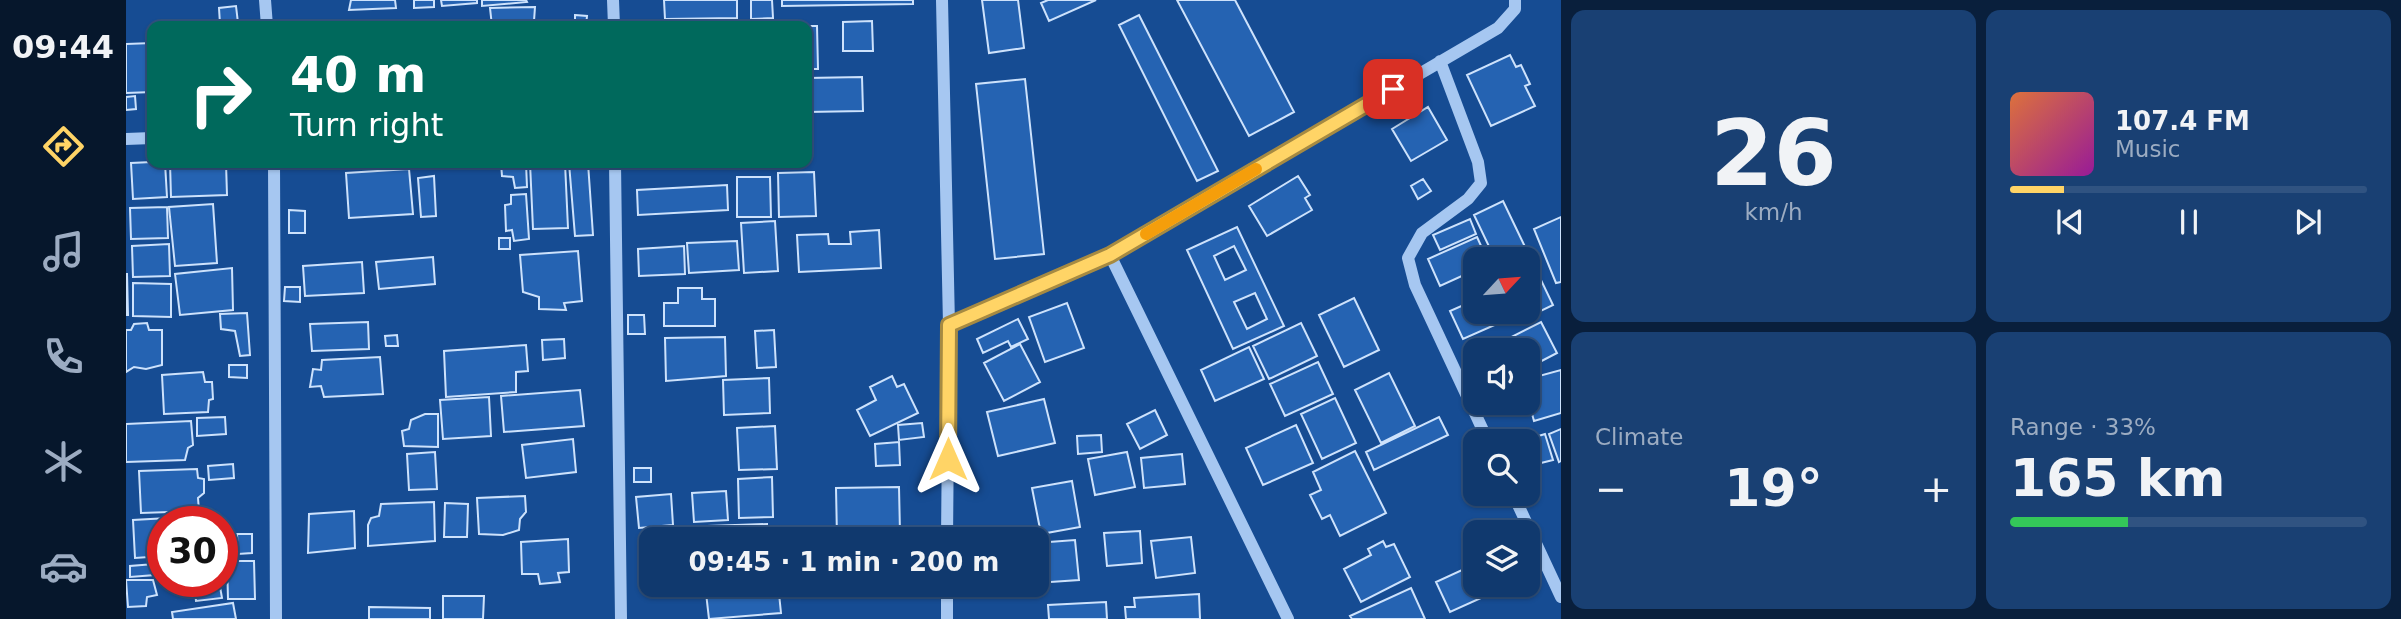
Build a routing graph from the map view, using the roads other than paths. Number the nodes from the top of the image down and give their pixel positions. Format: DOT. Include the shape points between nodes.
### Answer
graph roads {
  1 [pos="265,0"];
  2 [pos="613,0"];
  3 [pos="942,0"];
  4 [pos="1515,0"];
  5 [pos="267,21"];
  6 [pos="614,21"];
  7 [pos="1440,61"];
  8 [pos="147,138"];
  9 [pos="126,139"];
  10 [pos="274,168"];
  11 [pos="615,168"];
  12 [pos="1110,255"];
  13 [pos="949,325"];
  14 [pos="1482,429"];
  15 [pos="1519,506"];
  16 [pos="947,527"];
  17 [pos="1557,580"];
  18 [pos="947,597"];
  19 [pos="1561,597"];
  20 [pos="275,619"];
  21 [pos="621,619"];
  22 [pos="947,619"];
  23 [pos="1289,619"];
  1 -- 5 [label="street"];
  2 -- 6 [label="street"];
  3 -- 13 [label="street"];
  4 -- 7 [label="street" via="1515,9 1498,28"];
  7 -- 12 [label="street"];
  7 -- 14 [label="street" via="1478,162 1480,183 1468,199 1422,233 1408,258"];
  8 -- 9 [label="street"];
  10 -- 20 [label="street"];
  11 -- 21 [label="street"];
  12 -- 13 [label="street"];
  12 -- 23 [label="street"];
  13 -- 16 [label="street"];
  15 -- 17 [label="street"];
  17 -- 19 [label="street"];
  18 -- 22 [label="street"];
}
